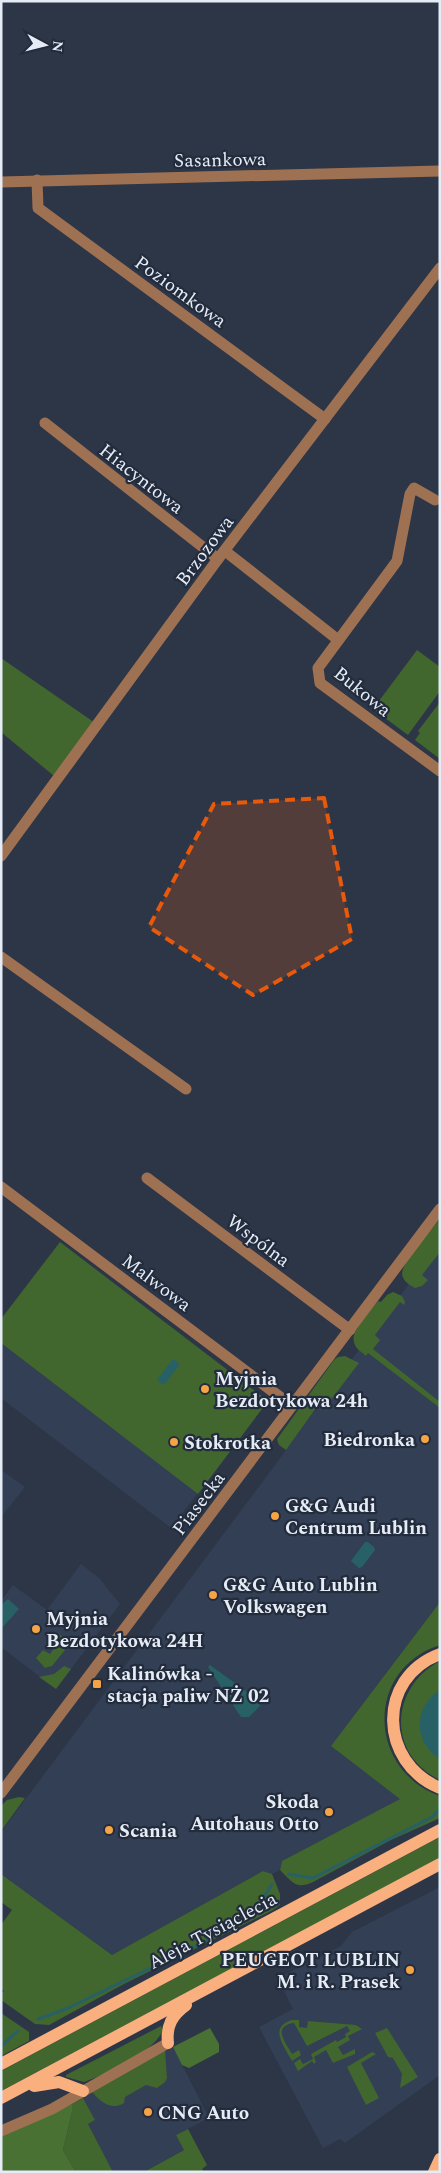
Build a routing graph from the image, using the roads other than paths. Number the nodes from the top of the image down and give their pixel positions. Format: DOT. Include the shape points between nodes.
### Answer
graph roads {
  1 [pos="440,171"];
  2 [pos="37,180"];
  3 [pos="1,182"];
  4 [pos="440,268"];
  5 [pos="325,419"];
  6 [pos="45,423"];
  7 [pos="435,500"];
  8 [pos="222,555"];
  9 [pos="337,639"];
  10 [pos="440,771"];
  11 [pos="1,856"];
  12 [pos="1,957"];
  13 [pos="186,1089"];
  14 [pos="147,1178"];
  15 [pos="1,1187"];
  16 [pos="440,1209"];
  17 [pos="350,1330"];
  18 [pos="292,1406"];
  19 [pos="440,1654"];
  20 [pos="440,1788"];
  21 [pos="1,1793"];
  22 [pos="440,1830"];
  23 [pos="440,1864"];
  24 [pos="217,1983"];
  25 [pos="168,2043"];
  26 [pos="1,2064"];
  27 [pos="14,2091"];
  28 [pos="83,2091"];
  29 [pos="1,2098"];
  30 [pos="1,2131"];
  31 [pos="440,2159"];
  32 [pos="434,2172"];
  1 -- 2 [label="street, Sasankowa"];
  2 -- 3 [label="street, Sasankowa"];
  2 -- 5 [label="street, Poziomkowa" via="38,208"];
  4 -- 5 [label="street, Brzozowa"];
  5 -- 8 [label="street, Brzozowa"];
  6 -- 8 [label="street, Hiacyntowa"];
  7 -- 9 [label="street" via="414,488 410,494 397,561"];
  8 -- 9 [label="street, Bukowa"];
  8 -- 11 [label="street, Brzozowa"];
  9 -- 10 [label="street, Bukowa" via="318,668 320,683"];
  12 -- 13 [label="street"];
  14 -- 17 [label="street, Wspólna"];
  15 -- 18 [label="street, Malwowa"];
  16 -- 17 [label="street, Piasecka"];
  17 -- 18 [label="street, Piasecka"];
  18 -- 21 [label="street, Piasecka"];
  19 -- 20 [label="main road" via="423,1663 406,1679 396,1702 392,1724 404,1761 420,1778"];
  22 -- 26 [label="main road, Aleja Tysiąclecia"];
  23 -- 24 [label="main road"];
  24 -- 25 [label="main road" via="179,2010 168,2026"];
  24 -- 27 [label="main road"];
  25 -- 28 [label="street"];
  27 -- 28 [label="main road" via="59,2082"];
  27 -- 29 [label="main road"];
  28 -- 30 [label="street" via="52,2109"];
  31 -- 32 [label="main road"];
}
